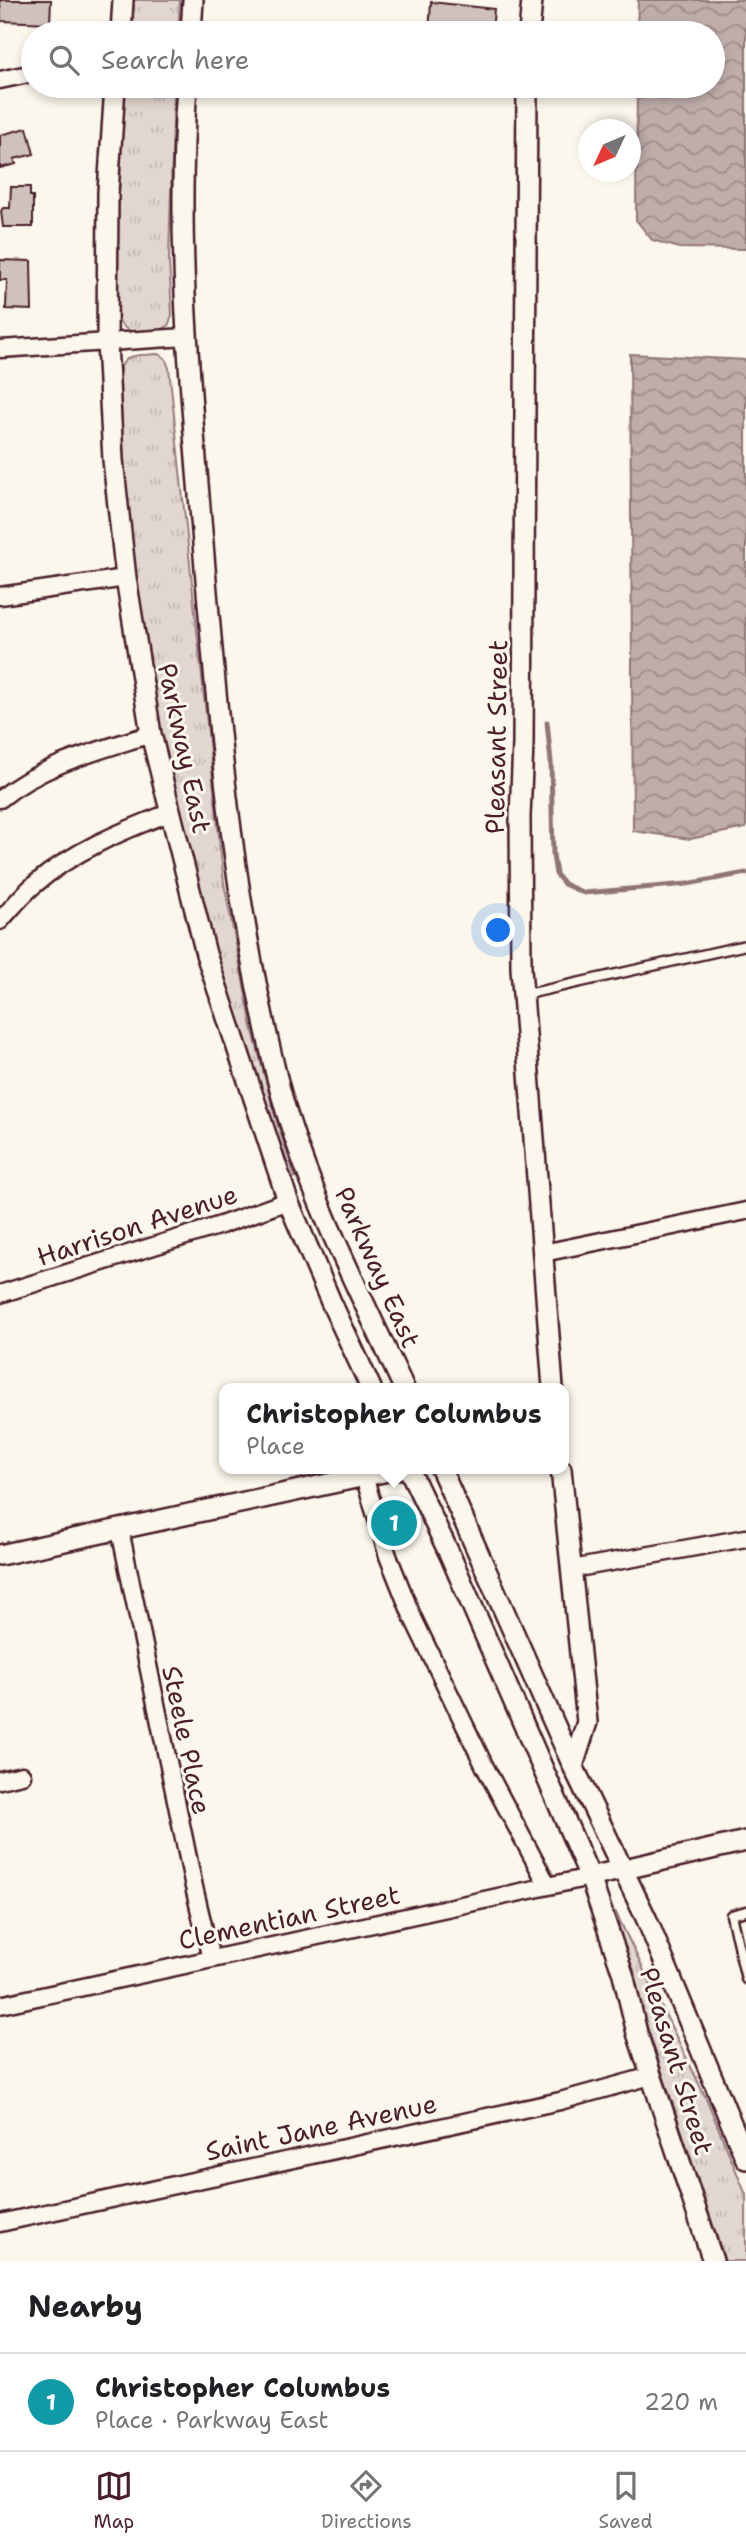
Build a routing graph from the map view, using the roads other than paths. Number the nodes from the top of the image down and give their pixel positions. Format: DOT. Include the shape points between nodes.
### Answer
graph roads {
  1 [pos="123,0"];
  2 [pos="193,0"];
  3 [pos="532,0"];
  4 [pos="122,21"];
  5 [pos="192,21"];
  6 [pos="530,21"];
  7 [pos="21,76"];
  8 [pos="0,80"];
  9 [pos="114,98"];
  10 [pos="186,98"];
  11 [pos="527,98"];
  12 [pos="186,337"];
  13 [pos="107,342"];
  14 [pos="0,349"];
  15 [pos="127,578"];
  16 [pos="0,596"];
  17 [pos="151,734"];
  18 [pos="0,799"];
  19 [pos="169,813"];
  20 [pos="0,921"];
  21 [pos="746,945"];
  22 [pos="523,995"];
  23 [pos="288,1201"];
  24 [pos="746,1211"];
  25 [pos="543,1253"];
  26 [pos="0,1294"];
  27 [pos="369,1383"];
  28 [pos="402,1383"];
  29 [pos="553,1383"];
  30 [pos="374,1474"];
  31 [pos="411,1474"];
  32 [pos="442,1474"];
  33 [pos="562,1474"];
  34 [pos="365,1476"];
  35 [pos="120,1530"];
  36 [pos="746,1538"];
  37 [pos="0,1555"];
  38 [pos="572,1569"];
  39 [pos="573,1766"];
  40 [pos="22,1775"];
  41 [pos="0,1780"];
  42 [pos="746,1842"];
  43 [pos="623,1870"];
  44 [pos="590,1877"];
  45 [pos="548,1886"];
  46 [pos="746,1911"];
  47 [pos="211,1959"];
  48 [pos="746,1979"];
  49 [pos="0,2006"];
  50 [pos="651,2076"];
  51 [pos="746,2159"];
  52 [pos="0,2223"];
  53 [pos="713,2261"];
  1 -- 4 [label="street"];
  2 -- 5 [label="street"];
  3 -- 6 [label="street"];
  7 -- 8 [label="street"];
  9 -- 13 [label="street, Parkway East"];
  10 -- 12 [label="street, Parkway East" via="181,229"];
  11 -- 22 [label="street, Pleasant Street" via="520,817"];
  12 -- 13 [label="street"];
  12 -- 28 [label="street, Parkway East" via="215,688 237,878 263,1019 287,1116 313,1189"];
  13 -- 14 [label="street"];
  13 -- 15 [label="street, Parkway East" via="113,460"];
  15 -- 16 [label="street"];
  15 -- 17 [label="street, Parkway East"];
  17 -- 18 [label="street" via="53,766"];
  17 -- 19 [label="street, Parkway East"];
  19 -- 20 [label="street" via="75,855 33,885"];
  19 -- 23 [label="street, Parkway East" via="206,954"];
  21 -- 22 [label="lane"];
  22 -- 25 [label="street, Pleasant Street"];
  23 -- 26 [label="street, Harrison Avenue"];
  23 -- 27 [label="street, Parkway East"];
  24 -- 25 [label="street"];
  25 -- 29 [label="street, Pleasant Street"];
  30 -- 34 [label="street"];
  31 -- 44 [label="street"];
  32 -- 39 [label="street"];
  33 -- 38 [label="street"];
  34 -- 35 [label="street"];
  34 -- 45 [label="street" via="388,1556 412,1616"];
  35 -- 37 [label="street"];
  35 -- 47 [label="street, Steele Place"];
  36 -- 38 [label="street"];
  38 -- 39 [label="street" via="586,1722"];
  39 -- 43 [label="street"];
  40 -- 41 [label="street"];
  42 -- 43 [label="street"];
  43 -- 44 [label="street"];
  43 -- 51 [label="street"];
  44 -- 45 [label="street, Clementian Street"];
  44 -- 50 [label="street, Pleasant Street"];
  45 -- 47 [label="street, Clementian Street"];
  46 -- 48 [label="lane" via="731,1915"];
  47 -- 49 [label="street, Clementian Street"];
  50 -- 52 [label="street, Saint Jane Avenue" via="560,2101"];
  50 -- 53 [label="street, Pleasant Street"];
}
